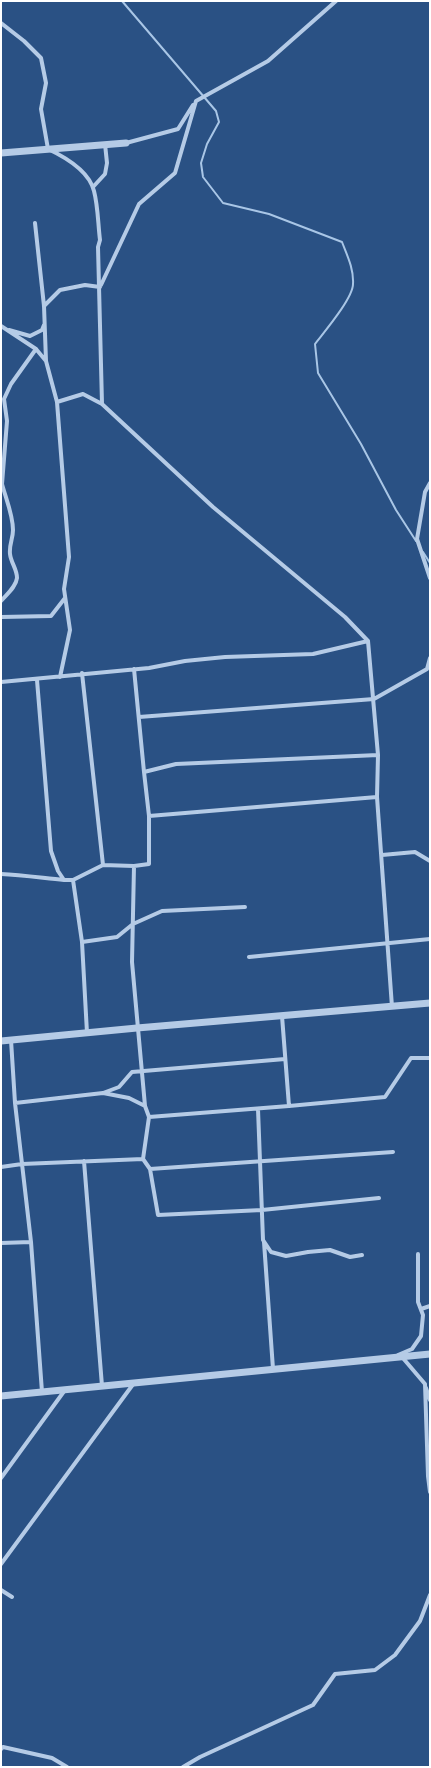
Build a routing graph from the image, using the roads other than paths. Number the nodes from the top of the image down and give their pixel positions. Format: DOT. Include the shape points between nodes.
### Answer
graph roads {
  1 [pos="336,1"];
  2 [pos="1,23"];
  3 [pos="196,101"];
  4 [pos="126,142"];
  5 [pos="105,144"];
  6 [pos="48,149"];
  7 [pos="1,153"];
  8 [pos="93,188"];
  9 [pos="35,223"];
  10 [pos="100,287"];
  11 [pos="44,306"];
  12 [pos="44,323"];
  13 [pos="2,327"];
  14 [pos="36,349"];
  15 [pos="46,361"];
  16 [pos="57,402"];
  17 [pos="102,404"];
  18 [pos="430,483"];
  19 [pos="2,484"];
  20 [pos="430,578"];
  21 [pos="66,597"];
  22 [pos="1,601"];
  23 [pos="1,617"];
  24 [pos="368,641"];
  25 [pos="430,658"];
  26 [pos="134,669"];
  27 [pos="82,673"];
  28 [pos="60,676"];
  29 [pos="37,680"];
  30 [pos="1,682"];
  31 [pos="374,700"];
  32 [pos="139,717"];
  33 [pos="378,755"];
  34 [pos="144,772"];
  35 [pos="377,797"];
  36 [pos="150,816"];
  37 [pos="382,855"];
  38 [pos="430,861"];
  39 [pos="102,865"];
  40 [pos="134,866"];
  41 [pos="1,873"];
  42 [pos="64,880"];
  43 [pos="73,880"];
  44 [pos="245,907"];
  45 [pos="133,924"];
  46 [pos="430,939"];
  47 [pos="82,942"];
  48 [pos="387,942"];
  49 [pos="250,957"];
  50 [pos="430,1003"];
  51 [pos="392,1007"];
  52 [pos="282,1016"];
  53 [pos="137,1028"];
  54 [pos="87,1033"];
  55 [pos="11,1040"];
  56 [pos="1,1041"];
  57 [pos="430,1058"];
  58 [pos="285,1059"];
  59 [pos="142,1071"];
  60 [pos="103,1093"];
  61 [pos="15,1103"];
  62 [pos="145,1106"];
  63 [pos="289,1106"];
  64 [pos="258,1109"];
  65 [pos="149,1117"];
  66 [pos="392,1152"];
  67 [pos="143,1159"];
  68 [pos="84,1161"];
  69 [pos="260,1161"];
  70 [pos="22,1164"];
  71 [pos="1,1167"];
  72 [pos="150,1169"];
  73 [pos="379,1198"];
  74 [pos="262,1210"];
  75 [pos="264,1240"];
  76 [pos="31,1242"];
  77 [pos="1,1243"];
  78 [pos="418,1254"];
  79 [pos="362,1255"];
  80 [pos="430,1306"];
  81 [pos="421,1309"];
  82 [pos="430,1354"];
  83 [pos="401,1356"];
  84 [pos="393,1357"];
  85 [pos="273,1369"];
  86 [pos="134,1382"];
  87 [pos="424,1384"];
  88 [pos="102,1386"];
  89 [pos="66,1389"];
  90 [pos="42,1392"];
  91 [pos="1,1396"];
  92 [pos="430,1400"];
  93 [pos="1,1478"];
  94 [pos="430,1492"];
  95 [pos="1,1564"];
  96 [pos="1,1590"];
  97 [pos="430,1595"];
  98 [pos="12,1597"];
  99 [pos="1,1749"];
  100 [pos="67,1767"];
  101 [pos="183,1767"];
  1 -- 3 [label="street" via="268,61"];
  2 -- 6 [label="street" via="41,58 46,83 40,109"];
  3 -- 4 [label="street" via="178,129"];
  3 -- 10 [label="street" via="175,173 139,204"];
  4 -- 5 [label="street"];
  5 -- 6 [label="street"];
  5 -- 8 [label="street" via="107,163 104,174"];
  6 -- 7 [label="street"];
  6 -- 8 [label="street" via="66,157 82,171"];
  8 -- 10 [label="street" via="100,240"];
  9 -- 11 [label="street"];
  10 -- 11 [label="street" via="85,285 60,290"];
  10 -- 17 [label="street"];
  11 -- 12 [label="street"];
  12 -- 13 [label="street" via="42,330 30,336"];
  12 -- 15 [label="street"];
  13 -- 14 [label="street"];
  14 -- 15 [label="street"];
  14 -- 19 [label="street" via="11,384 4,399 7,420"];
  15 -- 16 [label="street"];
  16 -- 17 [label="street" via="83,394"];
  16 -- 21 [label="street" via="69,557 64,589"];
  17 -- 24 [label="street" via="213,507 345,617"];
  18 -- 20 [label="street" via="425,492 417,539"];
  19 -- 22 [label="street" via="12,522 10,557 16,568 17,579 12,590"];
  21 -- 23 [label="street" via="52,616"];
  21 -- 28 [label="street" via="70,630"];
  24 -- 26 [label="street" via="313,654 225,657"];
  24 -- 31 [label="street"];
  25 -- 31 [label="street" via="427,669"];
  26 -- 27 [label="street"];
  26 -- 32 [label="street"];
  27 -- 28 [label="street"];
  27 -- 39 [label="street"];
  28 -- 29 [label="street"];
  29 -- 30 [label="street"];
  29 -- 42 [label="street" via="51,852"];
  31 -- 32 [label="street"];
  31 -- 33 [label="street"];
  32 -- 34 [label="street"];
  33 -- 34 [label="street" via="176,764"];
  33 -- 35 [label="street"];
  34 -- 36 [label="street"];
  35 -- 36 [label="street"];
  35 -- 37 [label="street"];
  36 -- 40 [label="street" via="149,864"];
  37 -- 38 [label="street" via="415,852"];
  37 -- 48 [label="street"];
  39 -- 40 [label="street"];
  39 -- 43 [label="street"];
  40 -- 45 [label="street"];
  41 -- 42 [label="street"];
  42 -- 43 [label="street"];
  43 -- 47 [label="street"];
  44 -- 45 [label="street" via="162,911"];
  45 -- 47 [label="street" via="117,937"];
  45 -- 53 [label="street" via="132,962"];
  46 -- 48 [label="street"];
  47 -- 54 [label="street"];
  48 -- 49 [label="street"];
  48 -- 51 [label="street"];
  50 -- 51 [label="street"];
  51 -- 52 [label="street"];
  52 -- 53 [label="street"];
  52 -- 58 [label="street"];
  53 -- 54 [label="street"];
  53 -- 59 [label="street"];
  54 -- 55 [label="street"];
  55 -- 56 [label="street"];
  55 -- 61 [label="street"];
  57 -- 63 [label="street" via="411,1058 385,1097"];
  58 -- 59 [label="street"];
  58 -- 63 [label="street"];
  59 -- 60 [label="street" via="132,1072 119,1087"];
  59 -- 62 [label="street"];
  60 -- 61 [label="street"];
  60 -- 62 [label="street" via="129,1098"];
  61 -- 70 [label="street"];
  62 -- 65 [label="street"];
  63 -- 64 [label="street"];
  64 -- 65 [label="street"];
  64 -- 69 [label="street"];
  65 -- 67 [label="street"];
  66 -- 69 [label="street"];
  67 -- 68 [label="street"];
  67 -- 72 [label="street"];
  68 -- 70 [label="street"];
  68 -- 88 [label="street"];
  69 -- 72 [label="street"];
  69 -- 74 [label="street"];
  70 -- 71 [label="street"];
  70 -- 76 [label="street"];
  72 -- 74 [label="street" via="158,1216"];
  73 -- 74 [label="street"];
  74 -- 75 [label="street"];
  75 -- 79 [label="street" via="271,1252 286,1256 330,1250 350,1257"];
  75 -- 85 [label="street"];
  76 -- 77 [label="street"];
  76 -- 90 [label="street"];
  78 -- 81 [label="street" via="418,1302"];
  80 -- 81 [label="street"];
  81 -- 84 [label="street" via="421,1336 412,1349"];
  82 -- 83 [label="street"];
  83 -- 84 [label="street"];
  83 -- 87 [label="street"];
  84 -- 85 [label="street"];
  85 -- 86 [label="street"];
  86 -- 88 [label="street"];
  86 -- 95 [label="street"];
  87 -- 92 [label="street"];
  87 -- 94 [label="street"];
  88 -- 89 [label="street"];
  89 -- 90 [label="street"];
  89 -- 93 [label="street"];
  90 -- 91 [label="street"];
  96 -- 98 [label="street"];
  97 -- 101 [label="street" via="420,1621 395,1654 374,1670 335,1674 313,1705 200,1756"];
  99 -- 100 [label="street" via="3,1747 52,1758"];
}
